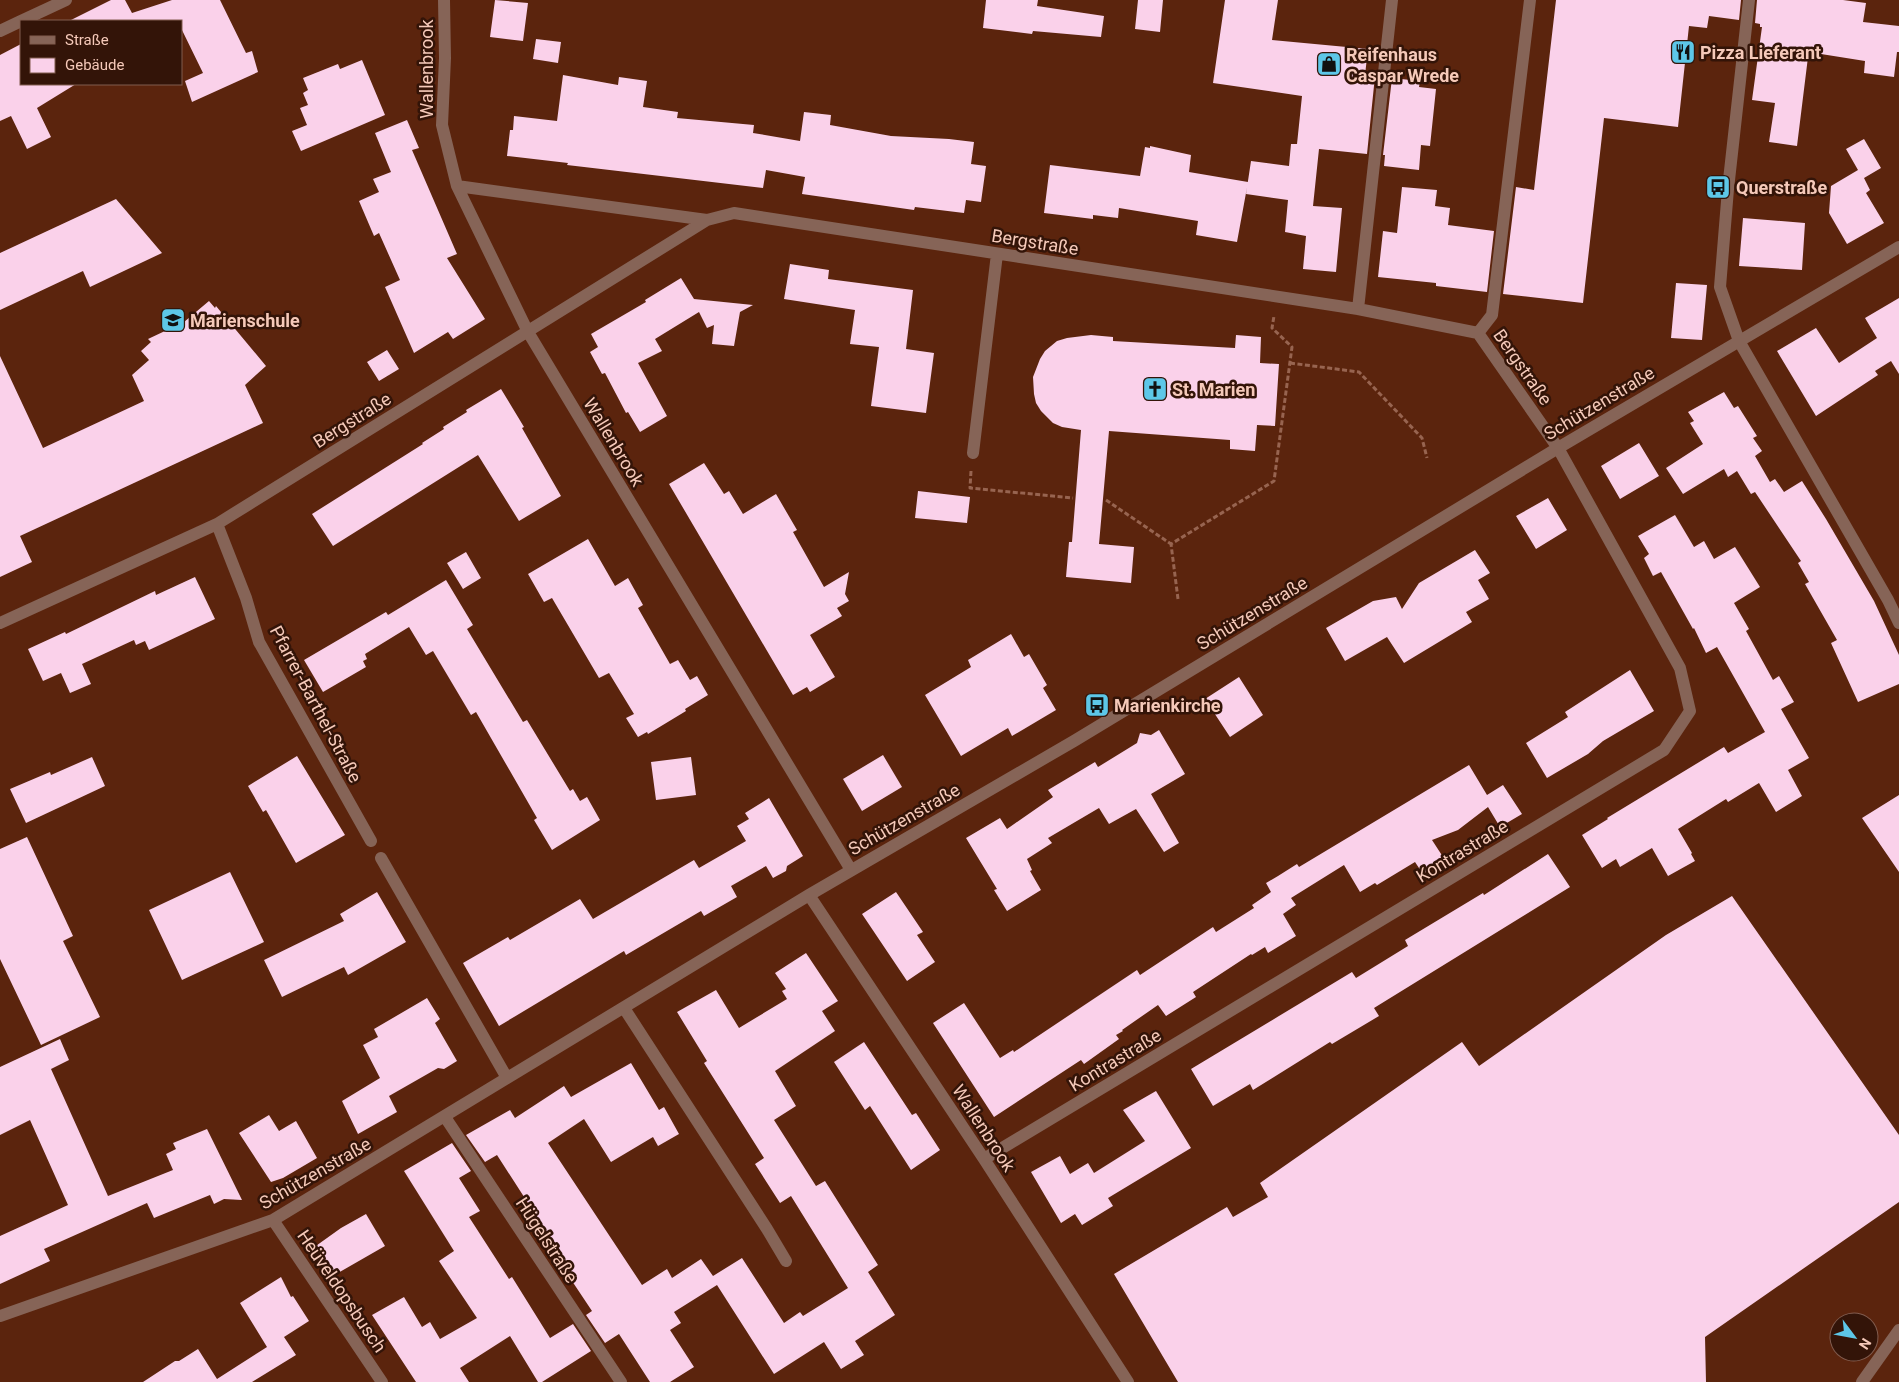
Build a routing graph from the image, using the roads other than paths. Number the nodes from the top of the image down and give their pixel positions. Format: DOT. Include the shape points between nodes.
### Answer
graph roads {
  1 [pos="66,0"];
  2 [pos="444,0"];
  3 [pos="1392,0"];
  4 [pos="1530,0"];
  5 [pos="1749,0"];
  6 [pos="23,20"];
  7 [pos="20,21"];
  8 [pos="0,31"];
  9 [pos="457,186"];
  10 [pos="707,220"];
  11 [pos="1899,248"];
  12 [pos="997,254"];
  13 [pos="1358,309"];
  14 [pos="528,332"];
  15 [pos="1478,333"];
  16 [pos="1739,341"];
  17 [pos="1558,448"];
  18 [pos="973,453"];
  19 [pos="217,524"];
  20 [pos="0,623"];
  21 [pos="1899,623"];
  22 [pos="370,841"];
  23 [pos="381,858"];
  24 [pos="851,870"];
  25 [pos="809,895"];
  26 [pos="624,1008"];
  27 [pos="507,1078"];
  28 [pos="445,1116"];
  29 [pos="984,1159"];
  30 [pos="273,1220"];
  31 [pos="786,1261"];
  32 [pos="0,1316"];
  33 [pos="1899,1330"];
  34 [pos="382,1382"];
  35 [pos="620,1382"];
  36 [pos="1128,1382"];
  37 [pos="1862,1382"];
  1 -- 6 [label="street"];
  2 -- 9 [label="street, Wallenbrook" via="442,125"];
  3 -- 13 [label="street"];
  4 -- 15 [label="street" via="1492,315"];
  5 -- 16 [label="street" via="1720,288"];
  7 -- 8 [label="street"];
  9 -- 10 [label="street, Bergstraße"];
  9 -- 14 [label="street, Wallenbrook"];
  10 -- 12 [label="street, Bergstraße" via="734,213"];
  10 -- 14 [label="street, Bergstraße"];
  11 -- 16 [label="street, Schützenstraße"];
  12 -- 13 [label="street, Bergstraße"];
  12 -- 18 [label="street"];
  13 -- 15 [label="street, Bergstraße"];
  14 -- 19 [label="street, Bergstraße"];
  14 -- 24 [label="street, Wallenbrook"];
  15 -- 17 [label="street, Bergstraße"];
  16 -- 17 [label="street, Schützenstraße"];
  16 -- 21 [label="street"];
  17 -- 24 [label="street, Schützenstraße" via="1074,741"];
  17 -- 29 [label="street, Kontrastraße" via="1680,668 1690,711 1664,750"];
  19 -- 20 [label="street, Bergstraße"];
  19 -- 22 [label="street, Pfarrer-Barthel-Straße" via="246,598 259,642"];
  23 -- 27 [label="street"];
  24 -- 25 [label="street, Schützenstraße"];
  25 -- 26 [label="street, Schützenstraße"];
  25 -- 29 [label="street, Wallenbrook"];
  26 -- 27 [label="street, Schützenstraße"];
  26 -- 31 [label="street"];
  27 -- 28 [label="street, Schützenstraße"];
  28 -- 30 [label="street, Schützenstraße"];
  28 -- 35 [label="street, Hügelstraße"];
  29 -- 36 [label="street, Wallenbrook"];
  30 -- 32 [label="street, Schützenstraße"];
  30 -- 34 [label="street, Heüveldopsbusch"];
  33 -- 37 [label="street"];
}
